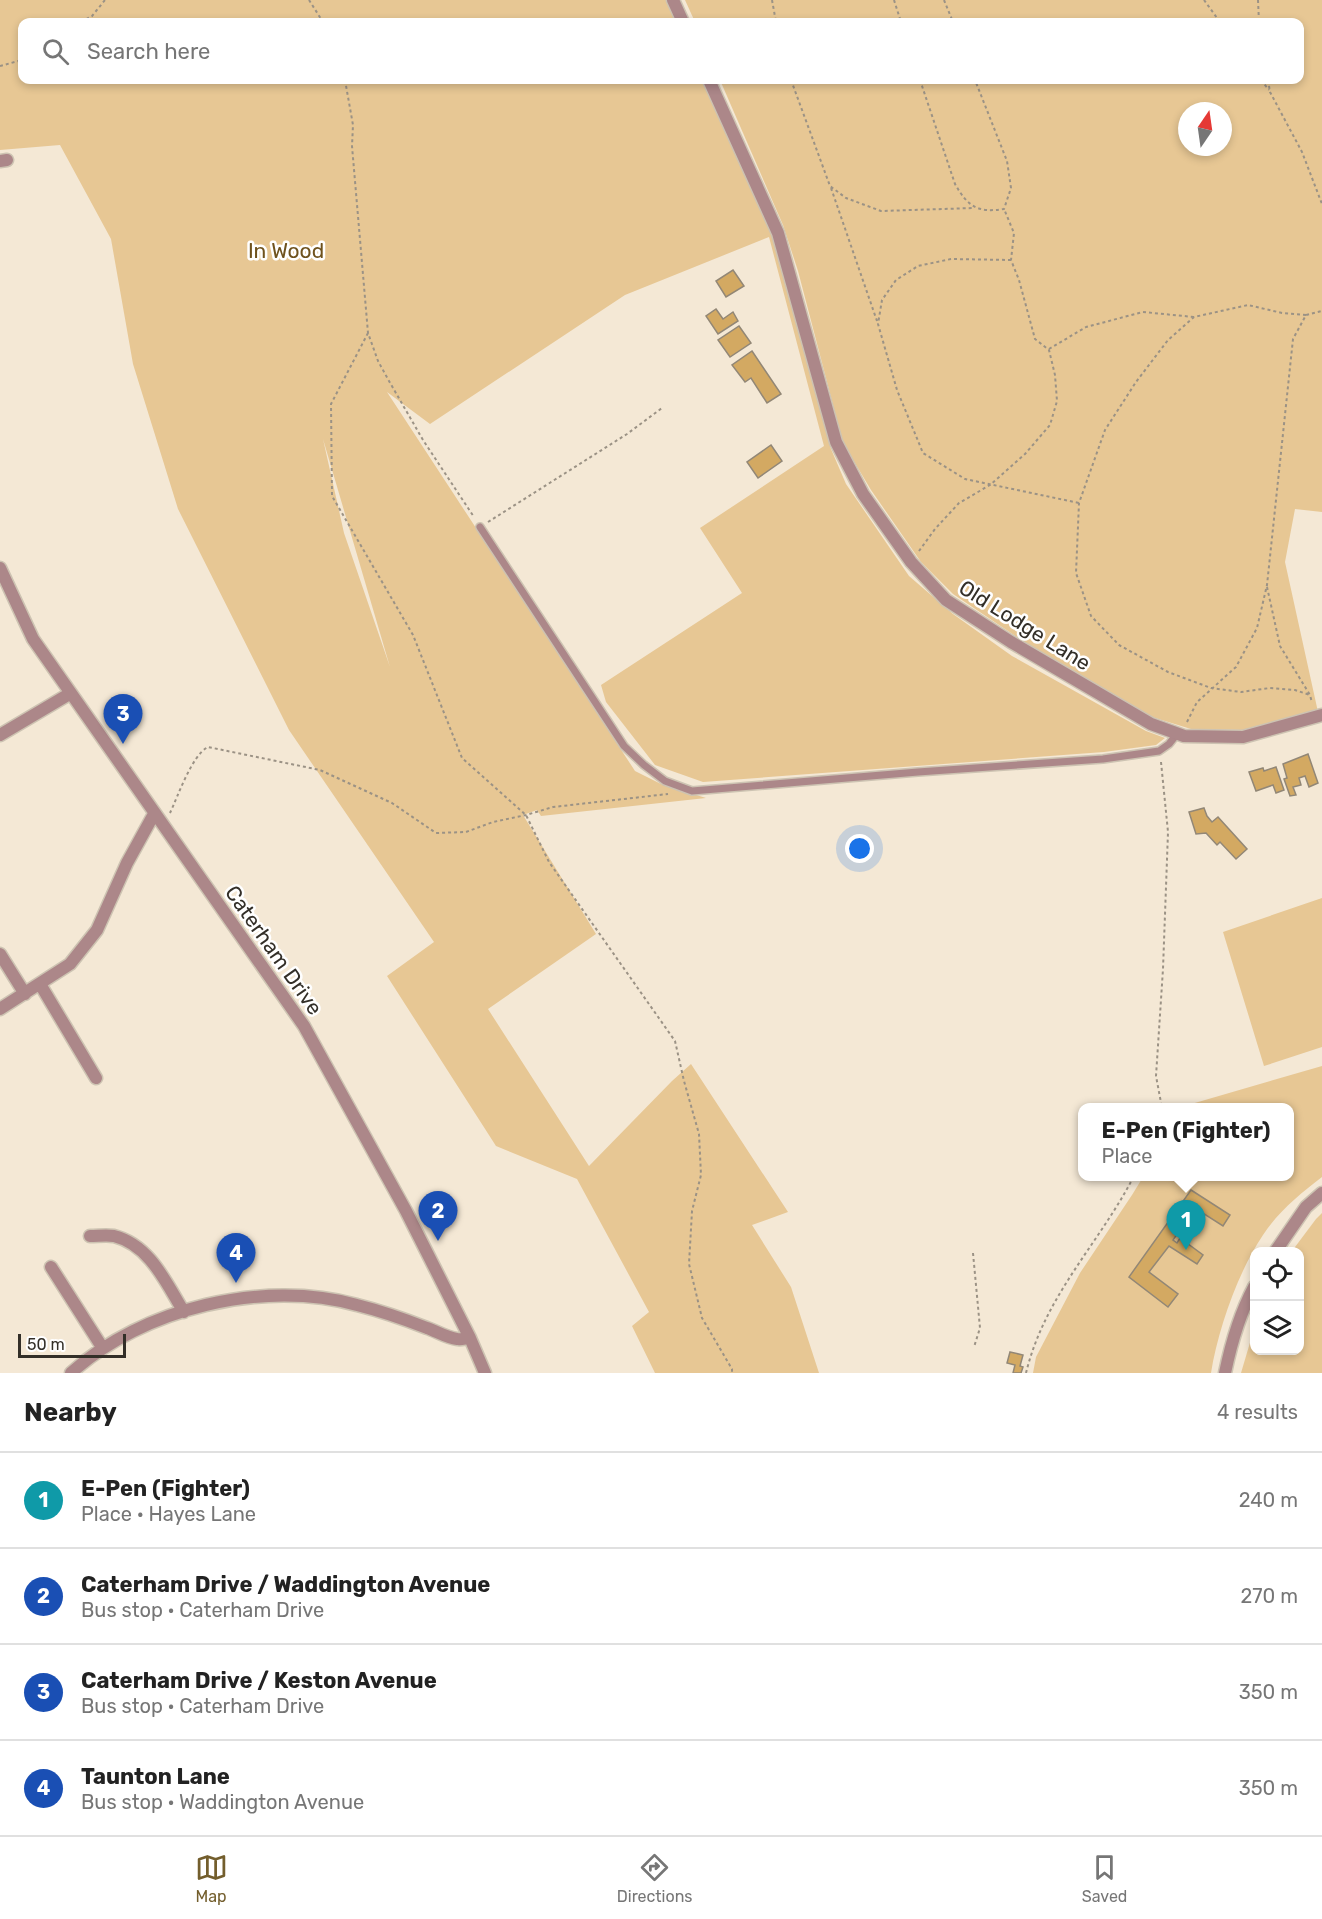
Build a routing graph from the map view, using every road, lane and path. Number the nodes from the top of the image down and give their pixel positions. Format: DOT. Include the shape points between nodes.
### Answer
graph roads {
  1 [pos="105,0"];
  2 [pos="309,0"];
  3 [pos="673,0"];
  4 [pos="772,0"];
  5 [pos="894,0"];
  6 [pos="944,0"];
  7 [pos="1204,0"];
  8 [pos="1258,0"];
  9 [pos="88,18"];
  10 [pos="320,18"];
  11 [pos="681,18"];
  12 [pos="775,18"];
  13 [pos="900,18"];
  14 [pos="951,18"];
  15 [pos="1217,18"];
  16 [pos="1259,18"];
  17 [pos="18,61"];
  18 [pos="0,66"];
  19 [pos="346,84"];
  20 [pos="711,84"];
  21 [pos="792,84"];
  22 [pos="921,84"];
  23 [pos="977,84"];
  24 [pos="1264,84"];
  25 [pos="1269,84"];
  26 [pos="1270,92"];
  27 [pos="830,186"];
  28 [pos="1322,204"];
  29 [pos="974,208"];
  30 [pos="1004,208"];
  31 [pos="1011,260"];
  32 [pos="1322,311"];
  33 [pos="1306,315"];
  34 [pos="1194,316"];
  35 [pos="878,324"];
  36 [pos="368,333"];
  37 [pos="1049,350"];
  38 [pos="662,408"];
  39 [pos="990,485"];
  40 [pos="1079,503"];
  41 [pos="480,527"];
  42 [pos="911,562"];
  43 [pos="0,568"];
  44 [pos="1267,585"];
  45 [pos="1212,688"];
  46 [pos="70,693"];
  47 [pos="1310,695"];
  48 [pos="1319,717"];
  49 [pos="1188,719"];
  50 [pos="1177,734"];
  51 [pos="0,735"];
  52 [pos="1159,751"];
  53 [pos="669,794"];
  54 [pos="154,814"];
  55 [pos="526,815"];
  56 [pos="164,827"];
  57 [pos="0,954"];
  58 [pos="40,984"];
  59 [pos="25,994"];
  60 [pos="0,1009"];
  61 [pos="96,1078"];
  62 [pos="1161,1103"];
  63 [pos="1131,1181"];
  64 [pos="1322,1193"];
  65 [pos="90,1236"];
  66 [pos="1278,1247"];
  67 [pos="973,1252"];
  68 [pos="51,1267"];
  69 [pos="1250,1294"];
  70 [pos="184,1312"];
  71 [pos="470,1338"];
  72 [pos="102,1347"];
  73 [pos="974,1347"];
  74 [pos="71,1373"];
  75 [pos="485,1373"];
  76 [pos="732,1373"];
  77 [pos="1026,1373"];
  78 [pos="1225,1373"];
  1 -- 9 [label="path"];
  2 -- 10 [label="path"];
  3 -- 11 [label="street"];
  4 -- 12 [label="path"];
  5 -- 13 [label="path"];
  6 -- 14 [label="path"];
  7 -- 15 [label="path"];
  8 -- 16 [label="path"];
  17 -- 18 [label="path"];
  19 -- 36 [label="path" via="353,125"];
  20 -- 42 [label="street, Old Lodge Lane" via="778,232 836,442 863,494"];
  21 -- 27 [label="path"];
  22 -- 29 [label="path" via="955,184"];
  23 -- 30 [label="path" via="1007,161 1011,188"];
  24 -- 26 [label="path"];
  25 -- 26 [label="path"];
  26 -- 28 [label="path" via="1302,152"];
  27 -- 29 [label="path" via="846,198 881,211"];
  27 -- 35 [label="path"];
  29 -- 30 [label="path"];
  30 -- 31 [label="path" via="1014,233"];
  31 -- 35 [label="path" via="951,259 918,266 896,280 882,300"];
  31 -- 37 [label="path" via="1035,339"];
  32 -- 33 [label="path"];
  33 -- 34 [label="path" via="1248,305"];
  33 -- 44 [label="path" via="1293,339"];
  34 -- 37 [label="path" via="1143,312 1086,327"];
  34 -- 40 [label="path" via="1168,340 1105,430"];
  35 -- 39 [label="path" via="897,390 923,453 964,479"];
  36 -- 41 [label="path" via="378,361 423,440"];
  36 -- 55 [label="path" via="331,404 332,496 413,635 462,758"];
  37 -- 39 [label="path" via="1057,401 1050,424 1025,454"];
  38 -- 41 [label="path"];
  39 -- 40 [label="path"];
  39 -- 42 [label="path" via="958,502"];
  40 -- 45 [label="path" via="1076,573 1091,616 1119,645 1168,672"];
  41 -- 52 [label="lane" via="624,746 665,781 692,791 1103,759"];
  42 -- 50 [label="street, Old Lodge Lane" via="946,600 1151,724"];
  43 -- 46 [label="street, Caterham Drive" via="33,639"];
  44 -- 45 [label="path" via="1257,628 1236,667"];
  44 -- 47 [label="path" via="1280,646"];
  45 -- 47 [label="path" via="1241,692 1270,688"];
  45 -- 49 [label="path" via="1197,702"];
  46 -- 51 [label="street"];
  46 -- 54 [label="street, Caterham Drive"];
  47 -- 48 [label="path"];
  48 -- 50 [label="street, Old Lodge Lane" via="1243,737"];
  50 -- 52 [label="lane"];
  52 -- 62 [label="path" via="1168,832 1156,1076"];
  53 -- 55 [label="path" via="553,807"];
  54 -- 56 [label="street, Caterham Drive"];
  54 -- 58 [label="street" via="96,930 70,964"];
  55 -- 56 [label="path" via="466,832 436,833 392,803 321,770 208,747 202,750 184,782"];
  55 -- 76 [label="path" via="549,862 675,1041 699,1134 701,1175 692,1210 689,1264 702,1318"];
  56 -- 71 [label="street, Caterham Drive" via="303,1026 406,1211"];
  57 -- 59 [label="street"];
  58 -- 59 [label="street"];
  58 -- 61 [label="street"];
  59 -- 60 [label="street"];
  63 -- 77 [label="path" via="1049,1313"];
  64 -- 66 [label="street" via="1306,1207"];
  65 -- 70 [label="street" via="112,1236 129,1242 154,1263"];
  67 -- 73 [label="path" via="980,1328"];
  68 -- 72 [label="street"];
  69 -- 78 [label="street"];
  70 -- 71 [label="street" via="243,1298 282,1294 316,1297 356,1304 456,1339"];
  70 -- 72 [label="street"];
  71 -- 75 [label="street, Caterham Drive"];
  72 -- 74 [label="street"];
}
